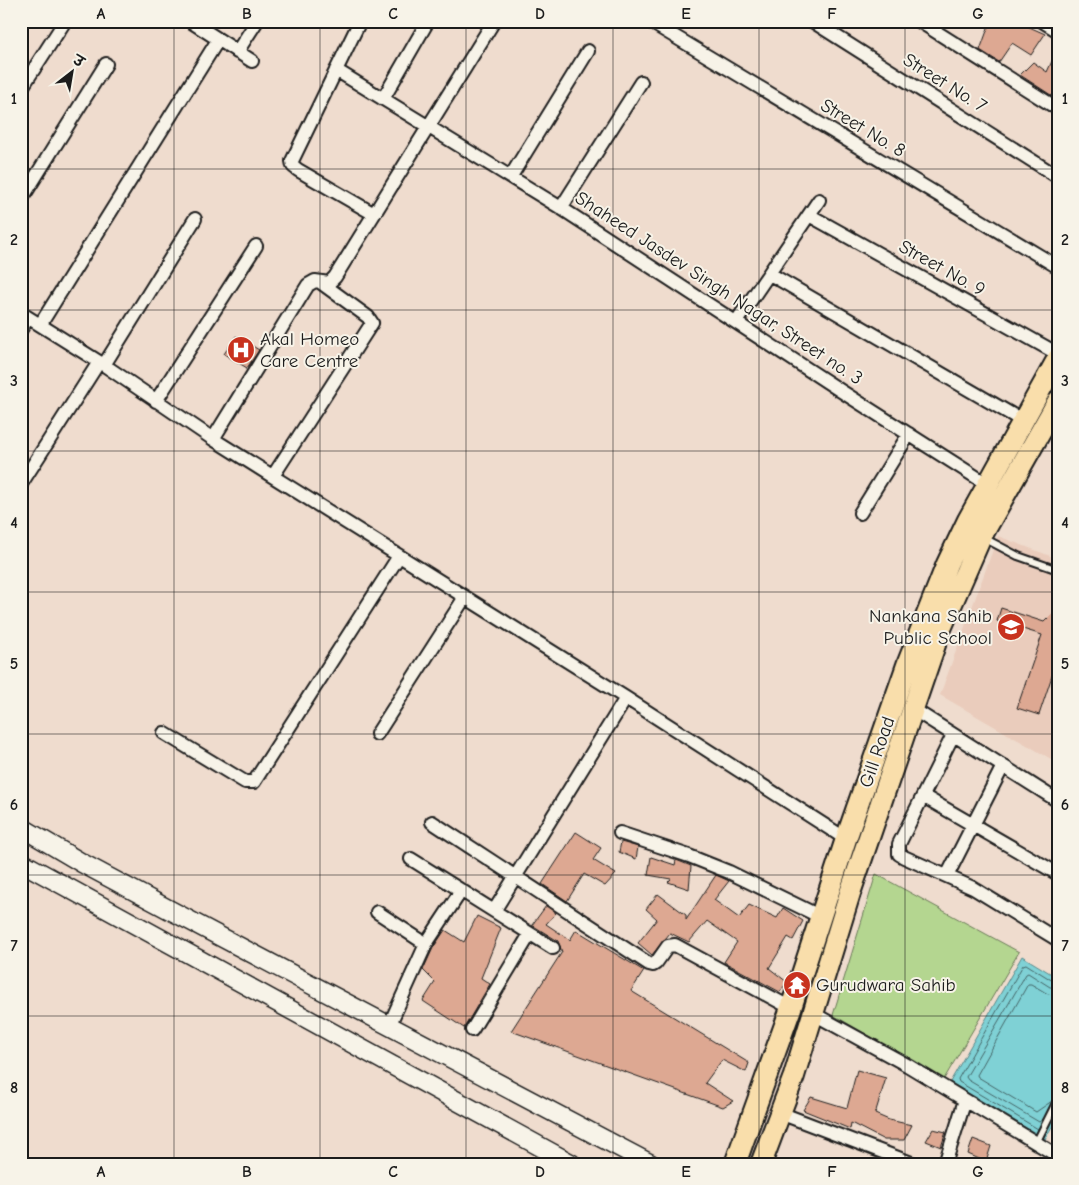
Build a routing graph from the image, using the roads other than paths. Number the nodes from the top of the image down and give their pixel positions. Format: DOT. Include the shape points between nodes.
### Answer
graph roads {
  1 [pos="65,21"];
  2 [pos="190,21"];
  3 [pos="256,21"];
  4 [pos="360,21"];
  5 [pos="428,21"];
  6 [pos="494,21"];
  7 [pos="648,21"];
  8 [pos="812,21"];
  9 [pos="919,21"];
  10 [pos="1042,21"];
  11 [pos="205,25"];
  12 [pos="1058,31"];
  13 [pos="218,40"];
  14 [pos="588,51"];
  15 [pos="237,52"];
  16 [pos="252,61"];
  17 [pos="106,64"];
  18 [pos="336,70"];
  19 [pos="641,82"];
  20 [pos="21,89"];
  21 [pos="382,99"];
  22 [pos="1058,109"];
  23 [pos="428,127"];
  24 [pos="510,176"];
  25 [pos="1058,177"];
  26 [pos="21,200"];
  27 [pos="819,200"];
  28 [pos="561,208"];
  29 [pos="374,214"];
  30 [pos="809,215"];
  31 [pos="194,219"];
  32 [pos="256,246"];
  33 [pos="1058,267"];
  34 [pos="770,274"];
  35 [pos="319,282"];
  36 [pos="24,320"];
  37 [pos="736,322"];
  38 [pos="40,325"];
  39 [pos="1058,356"];
  40 [pos="102,364"];
  41 [pos="1058,400"];
  42 [pos="156,401"];
  43 [pos="1023,421"];
  44 [pos="909,434"];
  45 [pos="213,439"];
  46 [pos="273,476"];
  47 [pos="21,484"];
  48 [pos="987,484"];
  49 [pos="860,513"];
  50 [pos="981,537"];
  51 [pos="399,556"];
  52 [pos="1058,570"];
  53 [pos="465,597"];
  54 [pos="626,698"];
  55 [pos="913,709"];
  56 [pos="164,733"];
  57 [pos="378,734"];
  58 [pos="953,735"];
  59 [pos="1003,766"];
  60 [pos="923,796"];
  61 [pos="1058,801"];
  62 [pos="432,822"];
  63 [pos="974,824"];
  64 [pos="21,827"];
  65 [pos="620,833"];
  66 [pos="846,840"];
  67 [pos="411,859"];
  68 [pos="21,862"];
  69 [pos="1058,874"];
  70 [pos="517,876"];
  71 [pos="946,876"];
  72 [pos="461,891"];
  73 [pos="377,912"];
  74 [pos="494,912"];
  75 [pos="821,917"];
  76 [pos="530,934"];
  77 [pos="1058,940"];
  78 [pos="426,944"];
  79 [pos="553,948"];
  80 [pos="791,1008"];
  81 [pos="814,1014"];
  82 [pos="389,1026"];
  83 [pos="472,1030"];
  84 [pos="1058,1098"];
  85 [pos="965,1100"];
  86 [pos="780,1113"];
  87 [pos="1036,1143"];
  88 [pos="1058,1156"];
  89 [pos="572,1164"];
  90 [pos="651,1164"];
  91 [pos="735,1164"];
  92 [pos="761,1164"];
  93 [pos="914,1164"];
  94 [pos="945,1164"];
  1 -- 20 [label="street"];
  2 -- 11 [label="street"];
  3 -- 15 [label="street"];
  4 -- 18 [label="street"];
  5 -- 21 [label="street"];
  6 -- 23 [label="street"];
  7 -- 33 [label="street, Street No. 8"];
  8 -- 25 [label="street, Street No. 7"];
  9 -- 22 [label="street"];
  10 -- 12 [label="street"];
  11 -- 13 [label="street"];
  13 -- 15 [label="street"];
  13 -- 38 [label="street"];
  14 -- 24 [label="street"];
  15 -- 16 [label="street"];
  17 -- 26 [label="street"];
  18 -- 21 [label="street, Shaheed Jasdev Singh Nagar, Street no. 3"];
  18 -- 29 [label="street" via="292,161 293,166"];
  19 -- 28 [label="street"];
  21 -- 23 [label="street, Shaheed Jasdev Singh Nagar, Street no. 3"];
  23 -- 24 [label="street, Shaheed Jasdev Singh Nagar, Street no. 3"];
  23 -- 29 [label="street"];
  24 -- 28 [label="street, Shaheed Jasdev Singh Nagar, Street no. 3"];
  27 -- 30 [label="street"];
  28 -- 37 [label="street, Shaheed Jasdev Singh Nagar, Street no. 3"];
  29 -- 35 [label="street" via="333,280"];
  30 -- 34 [label="street"];
  30 -- 39 [label="street, Street No. 9"];
  31 -- 40 [label="street"];
  32 -- 42 [label="street"];
  34 -- 37 [label="street"];
  34 -- 43 [label="street"];
  35 -- 45 [label="street" via="308,285"];
  35 -- 46 [label="street" via="372,323"];
  36 -- 38 [label="street"];
  37 -- 44 [label="street, Shaheed Jasdev Singh Nagar, Street no. 3"];
  38 -- 40 [label="street"];
  39 -- 43 [label="main road, Gill Road"];
  40 -- 42 [label="street"];
  40 -- 47 [label="street"];
  41 -- 50 [label="main road, Gill Road"];
  42 -- 45 [label="street"];
  43 -- 48 [label="main road, Gill Road"];
  44 -- 48 [label="street, Shaheed Jasdev Singh Nagar, Street no. 3"];
  44 -- 49 [label="street"];
  45 -- 46 [label="street"];
  46 -- 51 [label="street"];
  48 -- 66 [label="main road, Gill Road" via="948,564 907,665"];
  50 -- 52 [label="lane" via="1018,556"];
  50 -- 55 [label="main road, Gill Road" via="939,633"];
  51 -- 53 [label="street"];
  51 -- 56 [label="street" via="254,782 245,782"];
  53 -- 54 [label="street"];
  53 -- 57 [label="street"];
  54 -- 66 [label="street"];
  54 -- 70 [label="street"];
  55 -- 58 [label="street"];
  55 -- 81 [label="main road, Gill Road" via="853,884"];
  58 -- 59 [label="street"];
  58 -- 60 [label="street"];
  59 -- 61 [label="street"];
  59 -- 63 [label="street"];
  60 -- 63 [label="street"];
  60 -- 71 [label="street" via="899,844 899,854"];
  62 -- 70 [label="street"];
  63 -- 69 [label="street"];
  63 -- 71 [label="street"];
  64 -- 82 [label="street" via="82,863"];
  65 -- 75 [label="street" via="729,872"];
  66 -- 75 [label="main road, Gill Road"];
  67 -- 72 [label="street"];
  68 -- 89 [label="street"];
  70 -- 74 [label="street"];
  70 -- 80 [label="street" via="649,964 656,963 668,946 675,945"];
  71 -- 77 [label="street" via="973,888"];
  72 -- 74 [label="street"];
  72 -- 78 [label="street"];
  73 -- 78 [label="street"];
  74 -- 76 [label="street"];
  75 -- 80 [label="main road, Gill Road"];
  76 -- 79 [label="street"];
  76 -- 83 [label="street"];
  78 -- 82 [label="street"];
  80 -- 91 [label="main road, Gill Road"];
  81 -- 85 [label="street"];
  81 -- 86 [label="main road, Gill Road"];
  82 -- 90 [label="street"];
  84 -- 87 [label="lane"];
  85 -- 87 [label="street"];
  85 -- 94 [label="street"];
  86 -- 92 [label="main road, Gill Road"];
  86 -- 93 [label="street"];
  87 -- 88 [label="street"];
}
